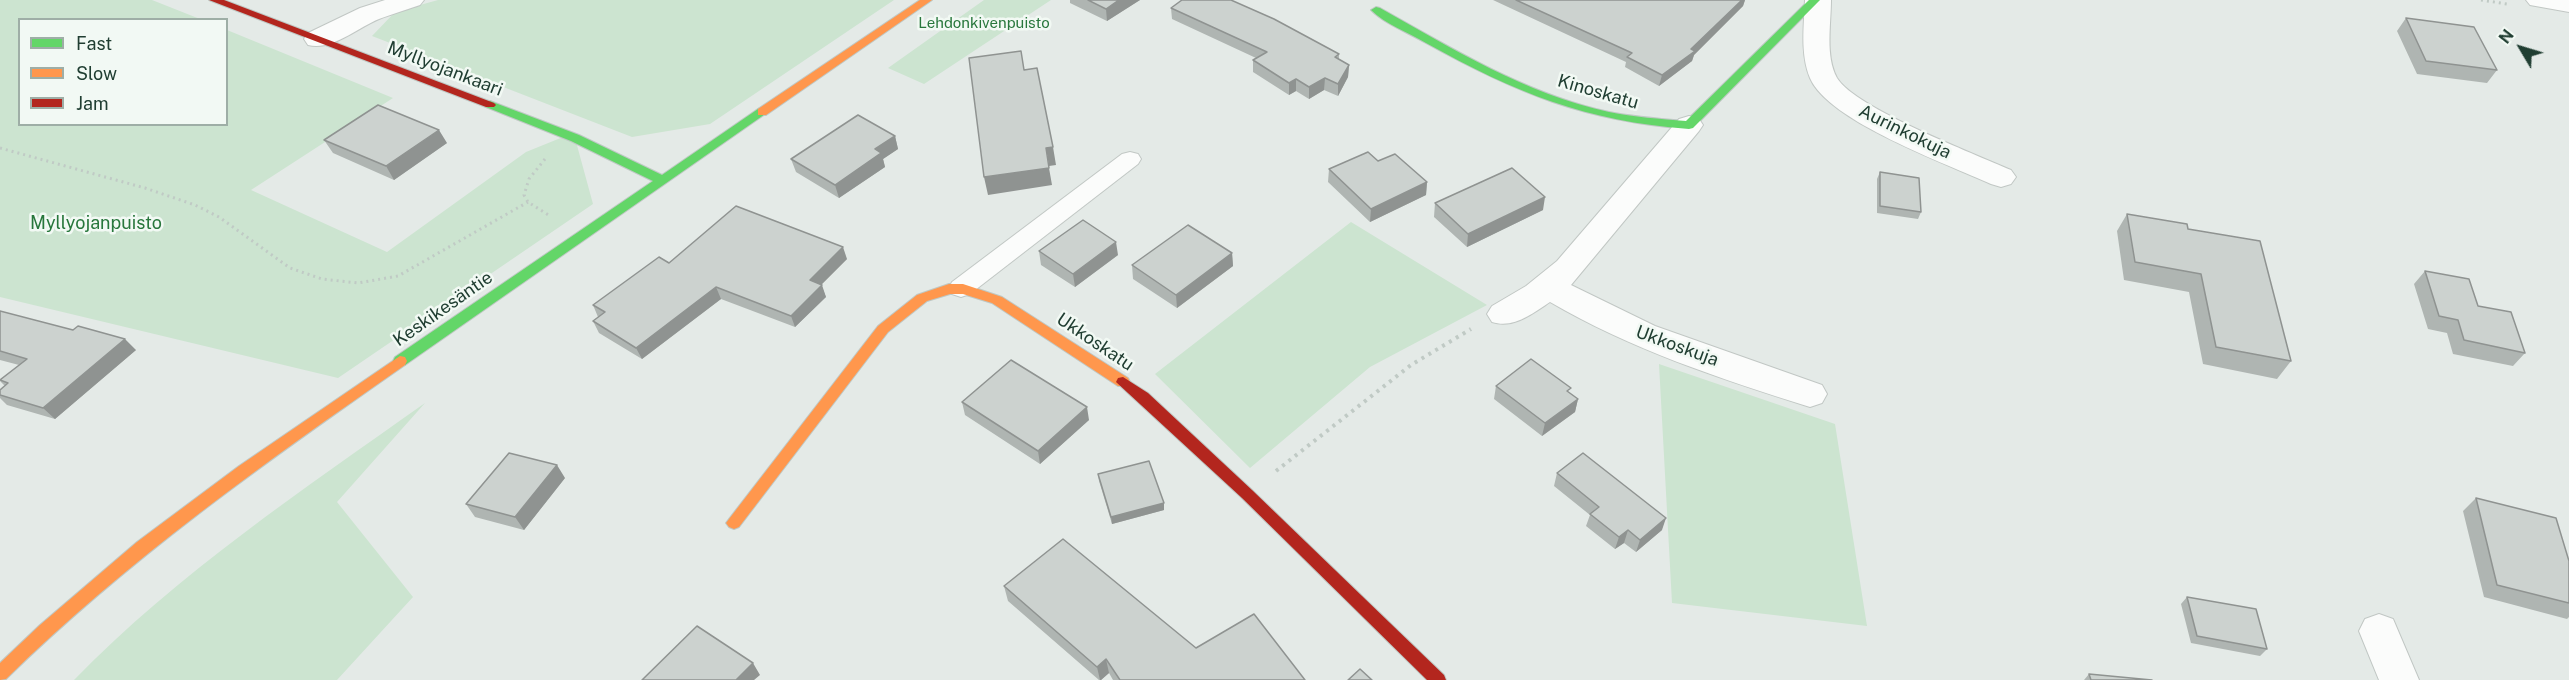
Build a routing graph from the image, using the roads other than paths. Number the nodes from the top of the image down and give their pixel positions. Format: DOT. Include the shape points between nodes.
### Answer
graph roads {
  1 [pos="214,0"];
  2 [pos="411,0"];
  3 [pos="927,0"];
  4 [pos="1817,0"];
  5 [pos="2539,0"];
  6 [pos="2569,4"];
  7 [pos="1376,9"];
  8 [pos="317,39"];
  9 [pos="1689,124"];
  10 [pos="1130,159"];
  11 [pos="2001,177"];
  12 [pos="661,180"];
  13 [pos="1550,287"];
  14 [pos="961,288"];
  15 [pos="1503,314"];
  16 [pos="1810,394"];
  17 [pos="734,523"];
  18 [pos="2379,631"];
  19 [pos="0,674"];
  20 [pos="1438,680"];
  21 [pos="2399,680"];
  1 -- 8 [label="street, Myllyojankaari"];
  2 -- 8 [label="street" via="369,14"];
  3 -- 12 [label="street, Keskikesäntie"];
  4 -- 9 [label="street"];
  4 -- 11 [label="street, Aurinkokuja" via="1818,62 1826,84 1849,104 1886,124"];
  5 -- 6 [label="street"];
  7 -- 9 [label="street, Kinoskatu" via="1476,65 1576,107 1618,120"];
  8 -- 12 [label="street, Myllyojankaari" via="574,138"];
  9 -- 13 [label="street"];
  10 -- 14 [label="lane"];
  12 -- 19 [label="street, Keskikesäntie" via="201,500 67,608"];
  13 -- 15 [label="street"];
  13 -- 16 [label="street, Ukkoskuja" via="1631,330"];
  14 -- 17 [label="street, Ukkoskatu" via="940,290 916,299 883,329"];
  14 -- 20 [label="street, Ukkoskatu" via="997,300 1143,397"];
  18 -- 21 [label="street"];
}
